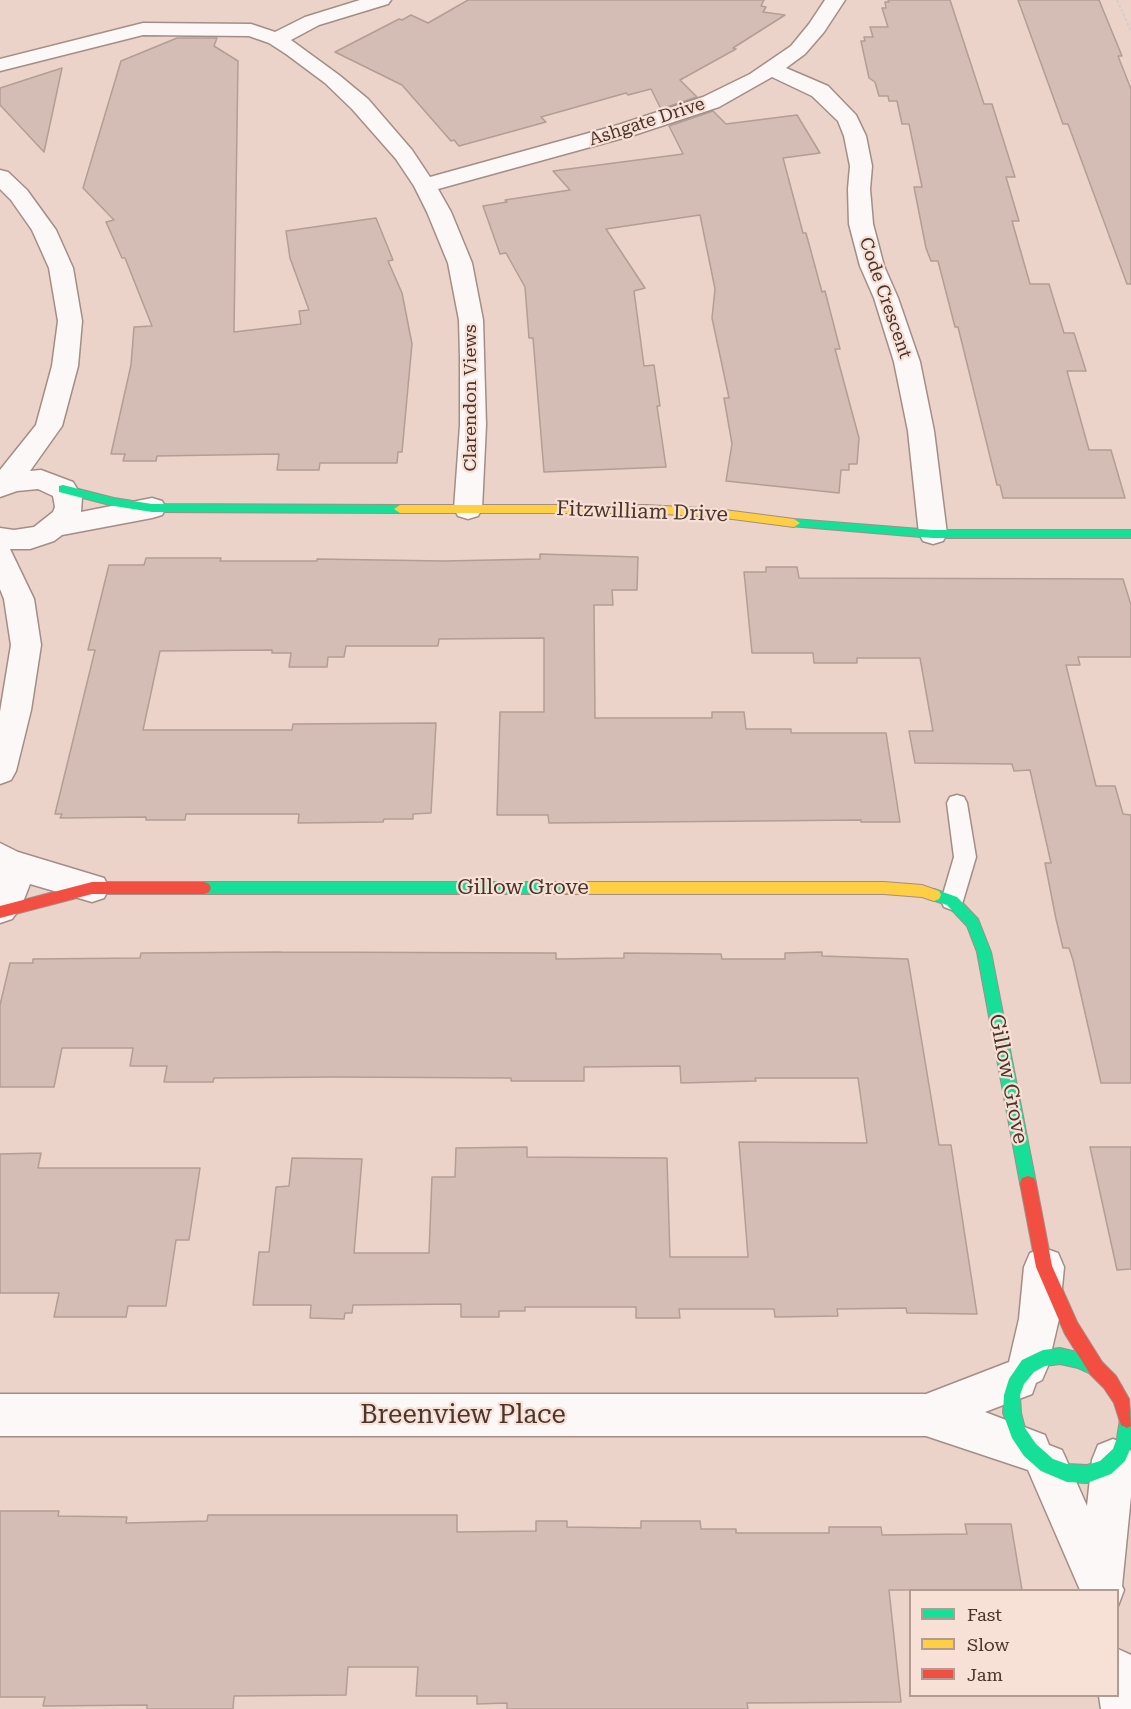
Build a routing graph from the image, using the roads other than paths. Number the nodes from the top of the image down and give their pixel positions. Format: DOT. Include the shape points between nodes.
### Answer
graph roads {
  1 [pos="381,0"];
  2 [pos="835,0"];
  3 [pos="276,39"];
  4 [pos="27,57"];
  5 [pos="0,58"];
  6 [pos="0,65"];
  7 [pos="772,69"];
  8 [pos="0,177"];
  9 [pos="425,186"];
  10 [pos="49,426"];
  11 [pos="60,487"];
  12 [pos="0,488"];
  13 [pos="152,508"];
  14 [pos="468,508"];
  15 [pos="50,530"];
  16 [pos="933,534"];
  17 [pos="1131,534"];
  18 [pos="0,538"];
  19 [pos="0,556"];
  20 [pos="20,599"];
  21 [pos="0,771"];
  22 [pos="957,803"];
  23 [pos="2,858"];
  24 [pos="92,888"];
  25 [pos="952,902"];
  26 [pos="0,911"];
  27 [pos="1044,1267"];
  28 [pos="1023,1372"];
  29 [pos="1112,1380"];
  30 [pos="0,1415"];
  31 [pos="926,1415"];
  32 [pos="1123,1445"];
  33 [pos="1039,1458"];
  34 [pos="1102,1588"];
  35 [pos="1119,1678"];
  36 [pos="1124,1709"];
  1 -- 3 [label="street" via="312,21"];
  2 -- 7 [label="street, Ashgate Drive" via="798,50"];
  3 -- 4 [label="street, Clarendon Views" via="251,30 143,29"];
  3 -- 9 [label="street, Clarendon Views" via="360,104"];
  4 -- 5 [label="street"];
  4 -- 6 [label="street"];
  7 -- 9 [label="street, Ashgate Drive" via="711,102 673,116"];
  7 -- 16 [label="street, Code Crescent" via="820,92 835,104 855,136 861,166 861,224 872,266 908,362 921,430"];
  8 -- 10 [label="street" via="19,195 44,230 66,289 69,344"];
  9 -- 14 [label="street, Clarendon Views" via="460,263 471,320 474,404"];
  10 -- 11 [label="street" via="51,461"];
  10 -- 12 [label="street"];
  11 -- 12 [label="street" via="41,479 27,479"];
  11 -- 13 [label="street, Fitzwilliam Drive"];
  11 -- 15 [label="street" via="68,497 69,507 65,517"];
  13 -- 14 [label="street, Fitzwilliam Drive"];
  13 -- 15 [label="street, Fitzwilliam Drive"];
  14 -- 16 [label="street, Fitzwilliam Drive" via="646,509"];
  15 -- 18 [label="street, Fitzwilliam Drive" via="22,539"];
  15 -- 20 [label="street" via="27,571"];
  16 -- 17 [label="street, Fitzwilliam Drive"];
  19 -- 20 [label="street"];
  20 -- 21 [label="street" via="26,645 23,673"];
  22 -- 25 [label="lane" via="965,857"];
  23 -- 24 [label="street, Gillow Grove"];
  23 -- 26 [label="street" via="13,873 13,885"];
  24 -- 25 [label="street, Gillow Grove" via="884,888 922,891"];
  24 -- 26 [label="street, Gillow Grove"];
  25 -- 27 [label="street, Gillow Grove" via="973,923 984,952"];
  27 -- 28 [label="street, Gillow Grove" via="1039,1319"];
  27 -- 29 [label="street, Gillow Grove" via="1071,1328"];
  28 -- 29 [label="street" via="1043,1358 1060,1356 1078,1360"];
  28 -- 31 [label="street, Breenview Place"];
  28 -- 33 [label="street" via="1012,1395 1012,1413 1018,1432"];
  29 -- 32 [label="street" via="1127,1418"];
  30 -- 31 [label="street, Breenview Place"];
  31 -- 33 [label="street, Breenview Place" via="979,1431"];
  32 -- 33 [label="street" via="1105,1468 1087,1474 1067,1473"];
  32 -- 34 [label="street"];
  33 -- 34 [label="street"];
  35 -- 36 [label="street"];
}
